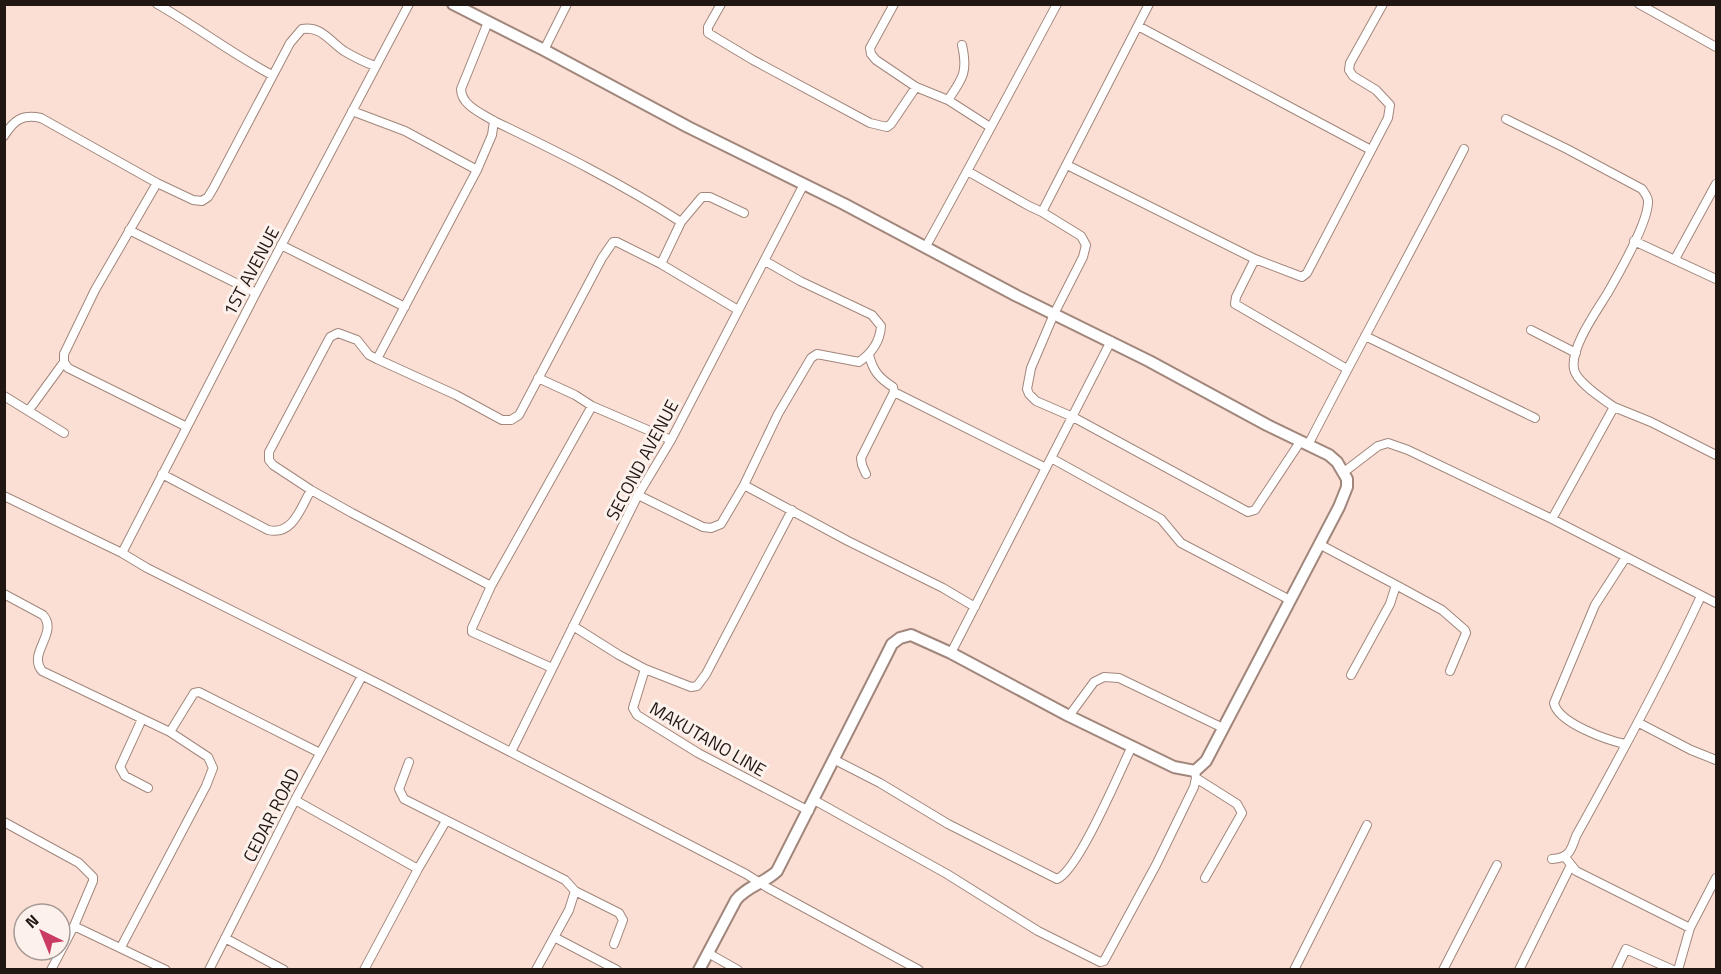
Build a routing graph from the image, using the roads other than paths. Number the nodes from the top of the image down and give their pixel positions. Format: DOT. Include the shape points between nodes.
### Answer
graph roads {
  1 [pos="157,4"];
  2 [pos="409,4"];
  3 [pos="453,4"];
  4 [pos="567,4"];
  5 [pos="722,4"];
  6 [pos="894,4"];
  7 [pos="1057,4"];
  8 [pos="1149,4"];
  9 [pos="1383,4"];
  10 [pos="1639,4"];
  11 [pos="488,22"];
  12 [pos="1138,26"];
  13 [pos="962,45"];
  14 [pos="1716,47"];
  15 [pos="544,50"];
  16 [pos="375,66"];
  17 [pos="272,75"];
  18 [pos="916,87"];
  19 [pos="948,100"];
  20 [pos="352,111"];
  21 [pos="1506,119"];
  22 [pos="494,121"];
  23 [pos="990,127"];
  24 [pos="4,136"];
  25 [pos="1464,149"];
  26 [pos="1371,150"];
  27 [pos="1067,165"];
  28 [pos="477,170"];
  29 [pos="969,172"];
  30 [pos="157,183"];
  31 [pos="804,184"];
  32 [pos="1716,184"];
  33 [pos="1042,212"];
  34 [pos="744,213"];
  35 [pos="681,222"];
  36 [pos="129,230"];
  37 [pos="1634,241"];
  38 [pos="281,245"];
  39 [pos="925,248"];
  40 [pos="1255,258"];
  41 [pos="1675,259"];
  42 [pos="765,261"];
  43 [pos="661,264"];
  44 [pos="1716,279"];
  45 [pos="256,293"];
  46 [pos="405,307"];
  47 [pos="738,310"];
  48 [pos="1054,314"];
  49 [pos="1531,330"];
  50 [pos="1365,336"];
  51 [pos="1111,341"];
  52 [pos="1576,353"];
  53 [pos="869,355"];
  54 [pos="377,358"];
  55 [pos="64,362"];
  56 [pos="1347,369"];
  57 [pos="538,378"];
  58 [pos="894,392"];
  59 [pos="4,396"];
  60 [pos="592,406"];
  61 [pos="1614,407"];
  62 [pos="29,411"];
  63 [pos="1073,417"];
  64 [pos="1535,418"];
  65 [pos="187,427"];
  66 [pos="64,433"];
  67 [pos="671,440"];
  68 [pos="1304,444"];
  69 [pos="1716,455"];
  70 [pos="1051,458"];
  71 [pos="1046,468"];
  72 [pos="1344,472"];
  73 [pos="162,474"];
  74 [pos="866,474"];
  75 [pos="744,485"];
  76 [pos="311,490"];
  77 [pos="4,495"];
  78 [pos="638,495"];
  79 [pos="792,510"];
  80 [pos="1552,519"];
  81 [pos="1319,544"];
  82 [pos="122,553"];
  83 [pos="1626,557"];
  84 [pos="1396,585"];
  85 [pos="491,586"];
  86 [pos="7,596"];
  87 [pos="1701,596"];
  88 [pos="1290,600"];
  89 [pos="1716,603"];
  90 [pos="4,606"];
  91 [pos="975,607"];
  92 [pos="573,626"];
  93 [pos="951,653"];
  94 [pos="552,668"];
  95 [pos="645,669"];
  96 [pos="1450,671"];
  97 [pos="1351,675"];
  98 [pos="362,676"];
  99 [pos="1069,716"];
  100 [pos="142,719"];
  101 [pos="1639,723"];
  102 [pos="1223,728"];
  103 [pos="170,732"];
  104 [pos="1625,744"];
  105 [pos="1132,746"];
  106 [pos="511,752"];
  107 [pos="320,753"];
  108 [pos="835,760"];
  109 [pos="1716,760"];
  110 [pos="409,762"];
  111 [pos="1195,775"];
  112 [pos="148,788"];
  113 [pos="295,800"];
  114 [pos="814,800"];
  115 [pos="809,811"];
  116 [pos="4,822"];
  117 [pos="446,822"];
  118 [pos="1367,825"];
  119 [pos="1564,857"];
  120 [pos="1552,859"];
  121 [pos="1497,865"];
  122 [pos="1571,865"];
  123 [pos="418,869"];
  124 [pos="1206,878"];
  125 [pos="1716,879"];
  126 [pos="760,884"];
  127 [pos="575,891"];
  128 [pos="74,926"];
  129 [pos="1690,928"];
  130 [pos="554,937"];
  131 [pos="225,938"];
  132 [pos="614,944"];
  133 [pos="121,947"];
  134 [pos="708,953"];
  135 [pos="51,969"];
  136 [pos="166,969"];
  137 [pos="209,969"];
  138 [pos="284,969"];
  139 [pos="364,969"];
  140 [pos="536,969"];
  141 [pos="617,969"];
  142 [pos="699,969"];
  143 [pos="738,969"];
  144 [pos="919,969"];
  145 [pos="1294,969"];
  146 [pos="1443,969"];
  147 [pos="1519,969"];
  148 [pos="1616,969"];
  149 [pos="1673,969"];
  150 [pos="1678,969"];
  1 -- 17 [label="street"];
  2 -- 16 [label="street, 1ST AVENUE"];
  3 -- 11 [label="street"];
  4 -- 15 [label="street"];
  5 -- 18 [label="street" via="708,33 870,123 891,124"];
  6 -- 18 [label="street" via="870,48 871,54"];
  7 -- 23 [label="street"];
  8 -- 12 [label="street"];
  9 -- 26 [label="street" via="1349,70 1390,105 1388,118"];
  10 -- 14 [label="street"];
  11 -- 15 [label="street"];
  11 -- 22 [label="street" via="461,94"];
  12 -- 26 [label="street"];
  12 -- 27 [label="street"];
  13 -- 19 [label="street" via="966,69"];
  15 -- 31 [label="street"];
  16 -- 17 [label="street" via="312,27 295,35"];
  16 -- 20 [label="street, 1ST AVENUE"];
  17 -- 30 [label="street" via="208,197 193,200"];
  18 -- 19 [label="street"];
  19 -- 23 [label="street"];
  20 -- 28 [label="street" via="405,131"];
  20 -- 38 [label="street, 1ST AVENUE"];
  21 -- 37 [label="street" via="1642,189 1648,201"];
  22 -- 28 [label="street"];
  22 -- 35 [label="street" via="601,173"];
  23 -- 29 [label="street"];
  24 -- 30 [label="street" via="20,118 41,118"];
  25 -- 50 [label="street"];
  26 -- 40 [label="street" via="1304,276 1298,277"];
  27 -- 33 [label="street"];
  27 -- 40 [label="street"];
  28 -- 46 [label="street"];
  29 -- 33 [label="street"];
  29 -- 39 [label="street"];
  30 -- 36 [label="street"];
  31 -- 39 [label="street"];
  31 -- 42 [label="street, SECOND AVENUE"];
  32 -- 41 [label="street"];
  33 -- 48 [label="street" via="1081,236 1086,245"];
  34 -- 35 [label="street" via="706,196"];
  35 -- 43 [label="street"];
  36 -- 45 [label="street"];
  36 -- 55 [label="street" via="95,290 64,354"];
  37 -- 41 [label="street"];
  37 -- 52 [label="street"];
  38 -- 45 [label="street, 1ST AVENUE"];
  38 -- 46 [label="street"];
  39 -- 48 [label="street"];
  40 -- 56 [label="street" via="1235,304"];
  41 -- 44 [label="street"];
  42 -- 47 [label="street, SECOND AVENUE"];
  42 -- 53 [label="street" via="872,315 881,326"];
  43 -- 47 [label="street"];
  43 -- 57 [label="street" via="616,242 610,245"];
  45 -- 65 [label="street, 1ST AVENUE"];
  46 -- 54 [label="street"];
  47 -- 67 [label="street, SECOND AVENUE"];
  48 -- 51 [label="street"];
  48 -- 63 [label="street" via="1030,368 1027,389 1036,401"];
  49 -- 52 [label="street"];
  50 -- 56 [label="street"];
  50 -- 64 [label="street"];
  51 -- 63 [label="street"];
  51 -- 68 [label="street"];
  52 -- 61 [label="street" via="1574,370 1579,380"];
  53 -- 58 [label="street" via="872,369"];
  53 -- 75 [label="street" via="859,362 817,354 811,358 778,414"];
  54 -- 57 [label="street" via="502,420 519,415"];
  54 -- 76 [label="street" via="369,355 357,340 338,333 330,337 269,452 268,460 273,465"];
  55 -- 62 [label="street"];
  55 -- 65 [label="street" via="68,368"];
  56 -- 68 [label="street"];
  57 -- 60 [label="street"];
  58 -- 71 [label="street"];
  58 -- 74 [label="street" via="861,458"];
  59 -- 62 [label="street"];
  60 -- 67 [label="street"];
  60 -- 85 [label="street"];
  61 -- 69 [label="street"];
  61 -- 80 [label="street"];
  62 -- 66 [label="street"];
  63 -- 68 [label="street" via="1251,513"];
  63 -- 70 [label="street"];
  65 -- 73 [label="street, 1ST AVENUE"];
  67 -- 78 [label="street, SECOND AVENUE"];
  68 -- 72 [label="street" via="1329,455"];
  70 -- 71 [label="street"];
  70 -- 88 [label="street" via="1161,519 1181,543"];
  71 -- 91 [label="street"];
  72 -- 80 [label="street" via="1368,452 1388,443"];
  72 -- 81 [label="street" via="1347,487"];
  73 -- 76 [label="street" via="275,531 291,524"];
  73 -- 82 [label="street, 1ST AVENUE"];
  75 -- 78 [label="street" via="721,524 711,528"];
  75 -- 79 [label="street"];
  76 -- 85 [label="street"];
  77 -- 82 [label="street"];
  78 -- 92 [label="street, SECOND AVENUE"];
  79 -- 91 [label="street"];
  79 -- 95 [label="street" via="697,686"];
  80 -- 83 [label="street"];
  81 -- 84 [label="street"];
  81 -- 88 [label="street"];
  82 -- 98 [label="street"];
  83 -- 87 [label="street"];
  83 -- 104 [label="street" via="1595,605 1554,703 1566,720"];
  84 -- 96 [label="street" via="1442,610 1466,630"];
  84 -- 97 [label="street"];
  85 -- 94 [label="street" via="472,632"];
  86 -- 90 [label="street"];
  86 -- 100 [label="street" via="48,620 37,659 42,671"];
  87 -- 89 [label="street"];
  87 -- 101 [label="street"];
  88 -- 102 [label="street"];
  91 -- 93 [label="street"];
  92 -- 94 [label="street, SECOND AVENUE"];
  92 -- 95 [label="street"];
  93 -- 99 [label="street"];
  93 -- 108 [label="street" via="911,635 892,644"];
  94 -- 106 [label="street, SECOND AVENUE"];
  95 -- 115 [label="street, MAKUTANO LINE" via="633,708 637,715 698,753"];
  98 -- 106 [label="street"];
  98 -- 107 [label="street, CEDAR ROAD"];
  99 -- 102 [label="street" via="1094,682 1104,676 1119,678"];
  99 -- 105 [label="street"];
  100 -- 103 [label="street"];
  100 -- 112 [label="street" via="120,767 125,776"];
  101 -- 104 [label="street"];
  101 -- 109 [label="street"];
  102 -- 111 [label="street"];
  103 -- 107 [label="street" via="194,693 200,692"];
  103 -- 133 [label="street" via="208,757 213,768"];
  104 -- 119 [label="street" via="1572,850"];
  105 -- 108 [label="street" via="1085,843 1064,876 1057,879 948,824"];
  105 -- 111 [label="street"];
  106 -- 126 [label="street"];
  107 -- 113 [label="street, CEDAR ROAD"];
  108 -- 114 [label="street"];
  110 -- 117 [label="street" via="399,789 401,795"];
  111 -- 114 [label="street" via="1194,787 1156,865 1100,962 1038,931 947,874"];
  111 -- 124 [label="street" via="1237,804 1242,813"];
  113 -- 123 [label="street"];
  113 -- 131 [label="street, CEDAR ROAD"];
  114 -- 115 [label="street"];
  115 -- 126 [label="street" via="777,871"];
  116 -- 128 [label="street" via="79,863 93,877"];
  117 -- 123 [label="street"];
  117 -- 127 [label="street" via="566,880"];
  118 -- 145 [label="street"];
  119 -- 120 [label="street"];
  119 -- 122 [label="street"];
  121 -- 146 [label="street"];
  122 -- 129 [label="street"];
  122 -- 147 [label="street"];
  123 -- 139 [label="street"];
  125 -- 129 [label="street"];
  126 -- 134 [label="street" via="741,893"];
  126 -- 144 [label="street"];
  127 -- 130 [label="street"];
  127 -- 132 [label="street" via="619,913 623,920"];
  128 -- 133 [label="street"];
  128 -- 135 [label="street"];
  129 -- 150 [label="street"];
  130 -- 140 [label="street"];
  130 -- 141 [label="street"];
  131 -- 137 [label="street, CEDAR ROAD"];
  131 -- 138 [label="street"];
  133 -- 136 [label="street"];
  134 -- 142 [label="street"];
  134 -- 143 [label="street"];
  148 -- 149 [label="street" via="1626,949"];
}
